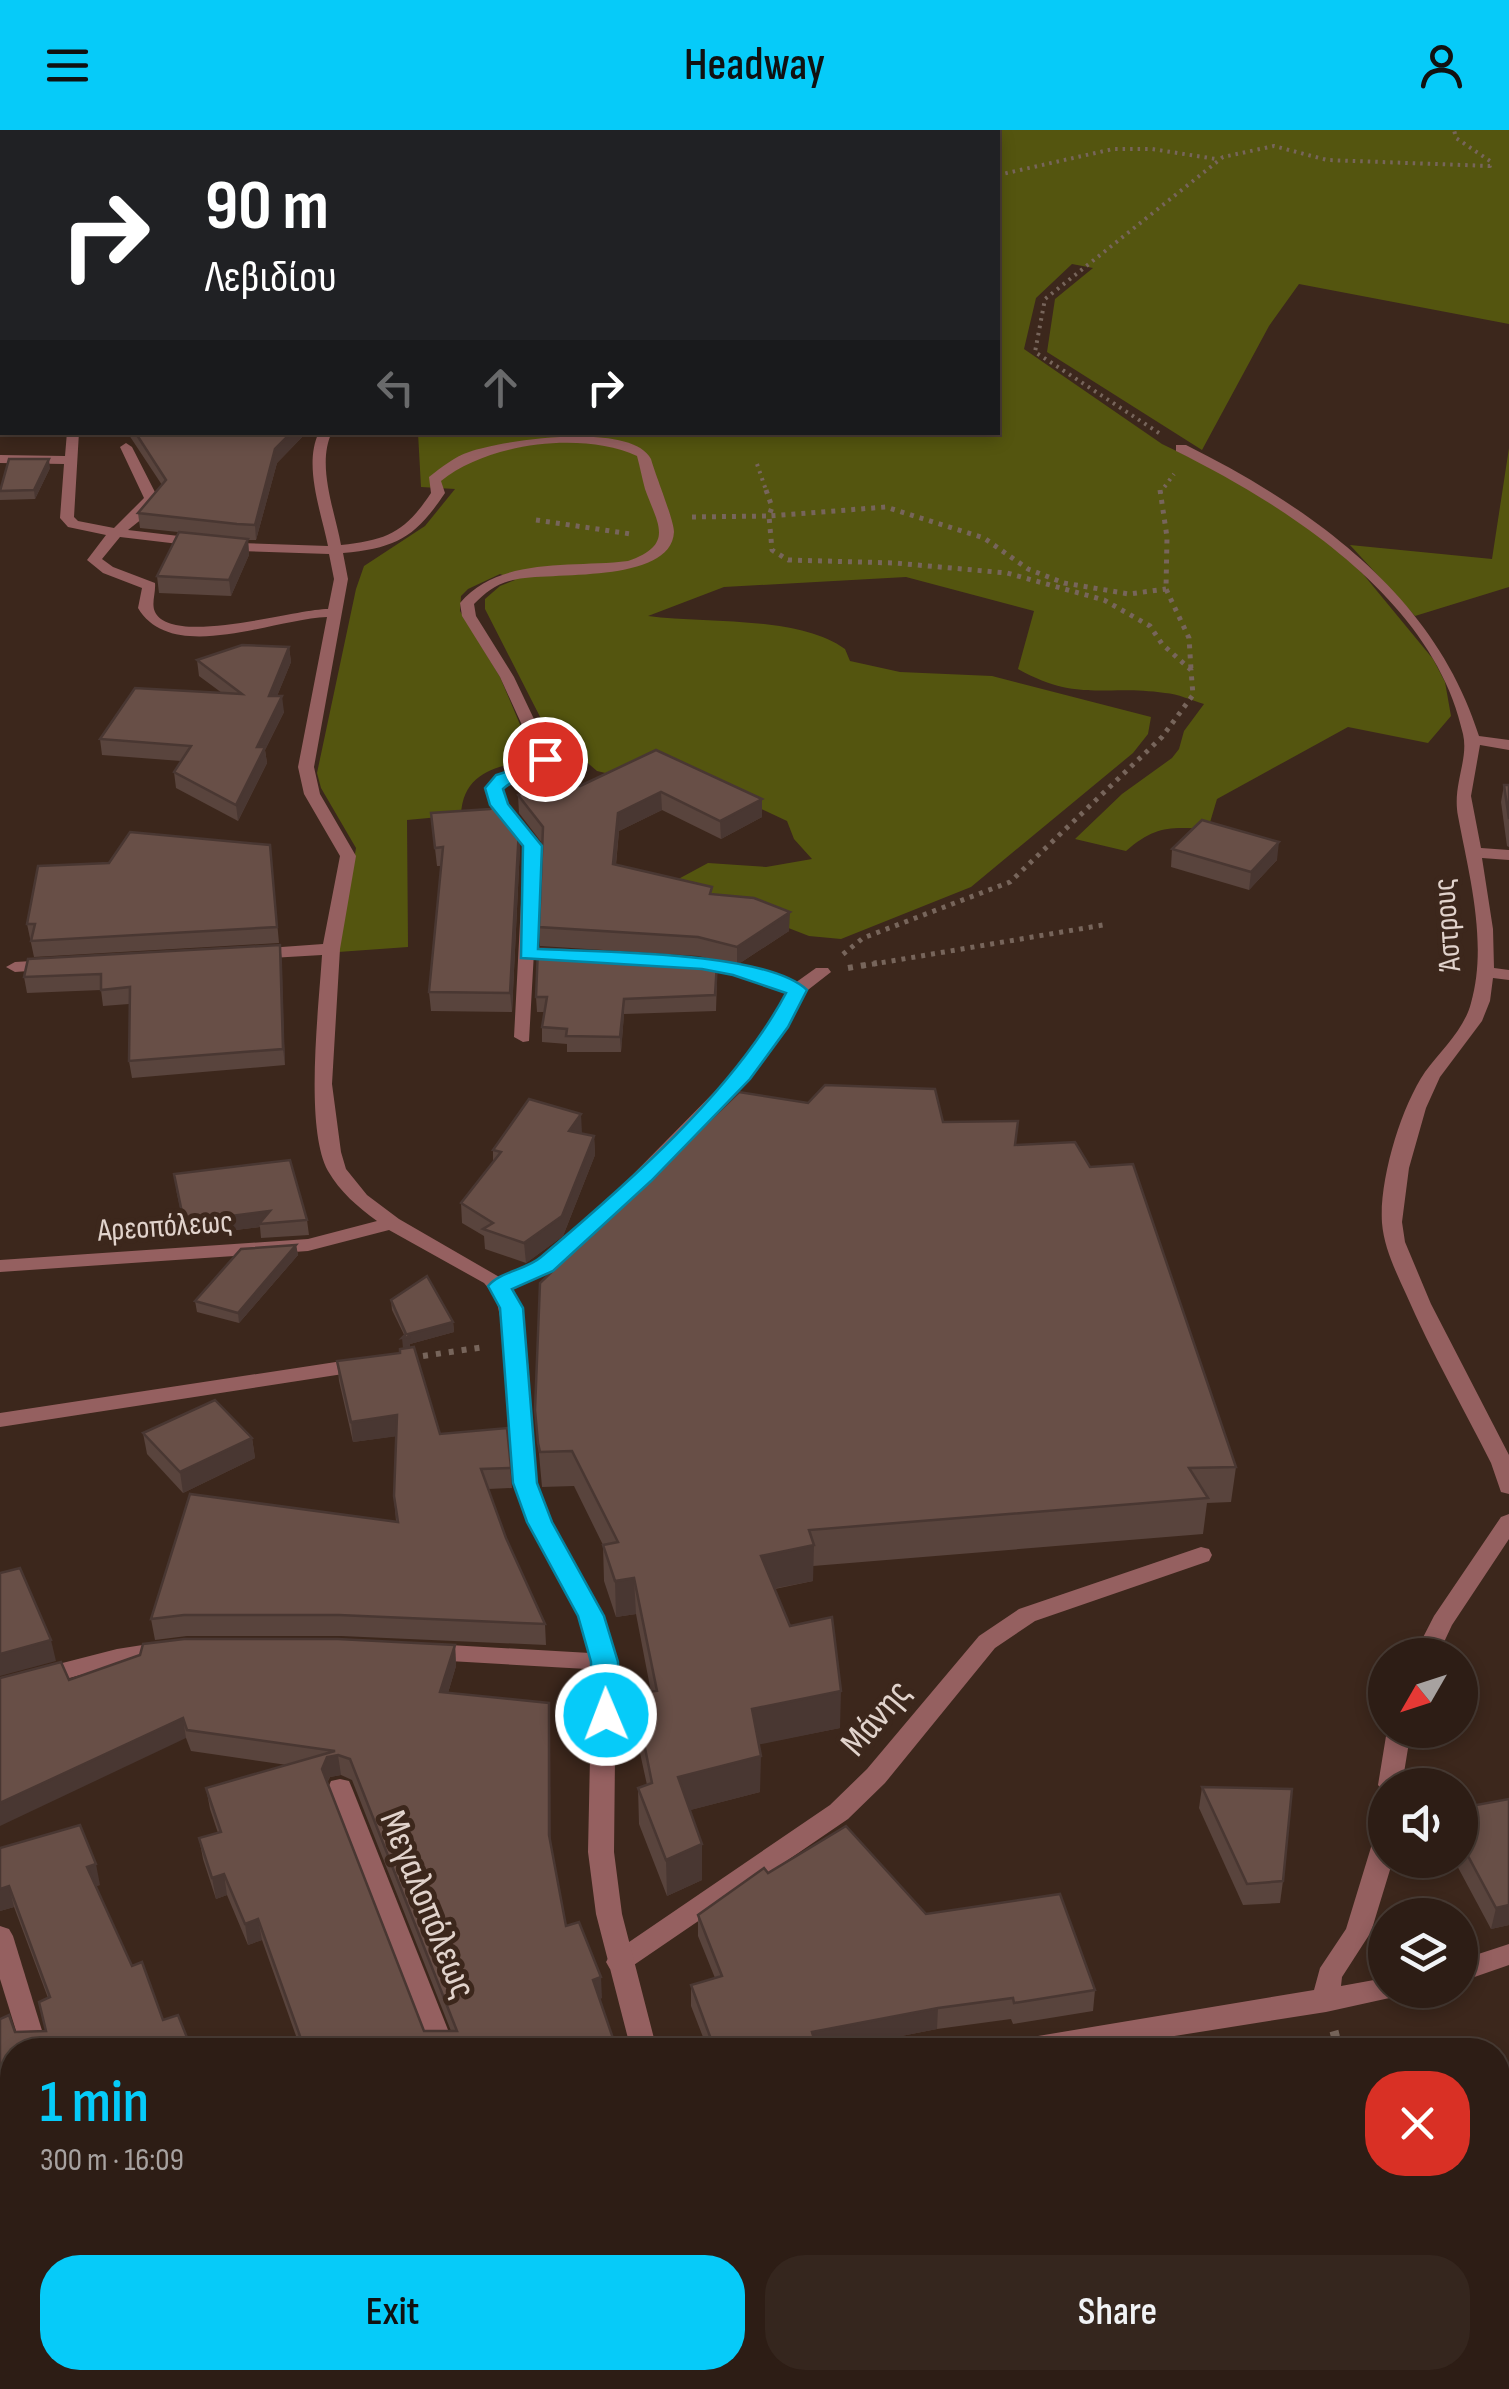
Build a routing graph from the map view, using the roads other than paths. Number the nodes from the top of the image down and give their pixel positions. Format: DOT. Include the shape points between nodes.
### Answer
graph roads {
  1 [pos="72,435"];
  2 [pos="325,435"];
  3 [pos="126,447"];
  4 [pos="1180,448"];
  5 [pos="0,459"];
  6 [pos="72,460"];
  7 [pos="117,532"];
  8 [pos="336,552"];
  9 [pos="336,613"];
  10 [pos="1472,739"];
  11 [pos="1509,745"];
  12 [pos="1473,852"];
  13 [pos="1509,855"];
  14 [pos="331,949"];
  15 [pos="232,955"];
  16 [pos="680,961"];
  17 [pos="74,964"];
  18 [pos="14,967"];
  19 [pos="822,972"];
  20 [pos="1486,972"];
  21 [pos="1509,974"];
  22 [pos="797,990"];
  23 [pos="524,1037"];
  24 [pos="392,1223"];
  25 [pos="0,1266"];
  26 [pos="499,1286"];
  27 [pos="424,1356"];
  28 [pos="0,1420"];
  29 [pos="1509,1487"];
  30 [pos="1509,1522"];
  31 [pos="1201,1554"];
  32 [pos="1434,1638"];
  33 [pos="187,1648"];
  34 [pos="413,1651"];
  35 [pos="604,1662"];
  36 [pos="0,1688"];
  37 [pos="340,1788"];
  38 [pos="1375,1878"];
  39 [pos="0,1936"];
  40 [pos="1509,1954"];
  41 [pos="619,1962"];
  42 [pos="1478,1965"];
  43 [pos="1368,1992"];
  44 [pos="1326,2001"];
  45 [pos="32,2038"];
  46 [pos="439,2038"];
  47 [pos="641,2038"];
  48 [pos="1089,2038"];
  1 -- 6 [label="street"];
  2 -- 8 [label="street" via="318,452"];
  3 -- 7 [label="street" via="152,498"];
  4 -- 10 [label="street, Άστρους" via="1321,532 1364,567 1451,674"];
  5 -- 6 [label="street"];
  6 -- 7 [label="street" via="69,522"];
  7 -- 8 [label="street"];
  7 -- 9 [label="street" via="94,560 150,586 146,613 162,626 232,630"];
  8 -- 9 [label="street"];
  8 -- 23 [label="street" via="396,538 438,494 434,480 472,455 517,445 598,443 634,449 644,458 666,518 667,539 656,554 634,564 512,576 468,599 469,616 545,759 494,788 499,805 532,846 537,954"];
  9 -- 14 [label="street" via="306,766 309,794 348,856"];
  10 -- 11 [label="street"];
  10 -- 12 [label="street, Άστρους" via="1462,797"];
  12 -- 13 [label="street"];
  12 -- 20 [label="street, Άστρους"];
  14 -- 15 [label="street"];
  14 -- 24 [label="street" via="322,1084 326,1131 346,1184"];
  16 -- 22 [label="street" via="737,969"];
  17 -- 18 [label="street"];
  19 -- 22 [label="street"];
  20 -- 21 [label="street"];
  20 -- 29 [label="street, Άστρους" via="1480,1006 1418,1103 1392,1224 1407,1271"];
  22 -- 26 [label="street" via="742,1075 644,1176 544,1266"];
  24 -- 25 [label="street, Αρεοπόλεως" via="308,1244"];
  24 -- 26 [label="street"];
  26 -- 35 [label="street" via="511,1308 525,1483 591,1616"];
  27 -- 28 [label="street"];
  30 -- 32 [label="street"];
  31 -- 41 [label="street, Μάνης" via="1005,1627 839,1812"];
  33 -- 36 [label="street" via="117,1657"];
  34 -- 35 [label="street"];
  35 -- 41 [label="street" via="601,1852"];
  37 -- 46 [label="street, Μεγαλοπόλεως"];
  38 -- 44 [label="street" via="1358,1932 1329,1975"];
  39 -- 45 [label="street"];
  40 -- 42 [label="street"];
  41 -- 47 [label="street"];
  43 -- 44 [label="street"];
  44 -- 48 [label="street"];
}
